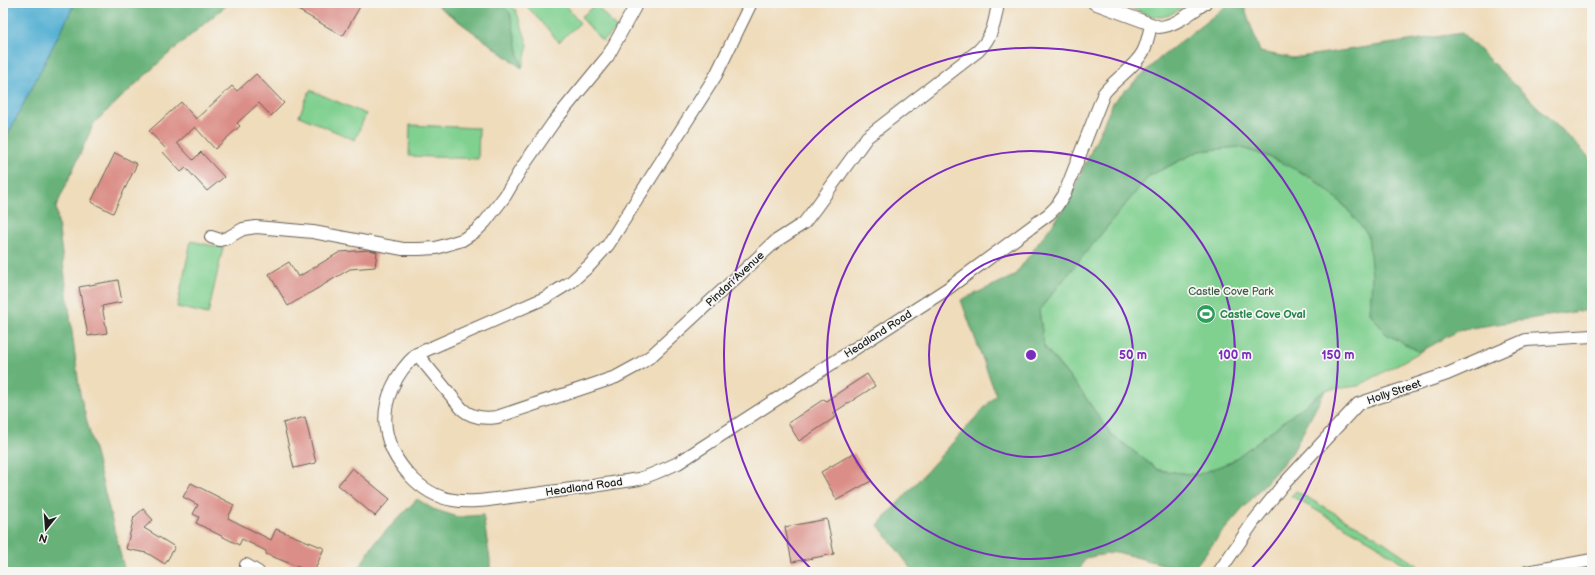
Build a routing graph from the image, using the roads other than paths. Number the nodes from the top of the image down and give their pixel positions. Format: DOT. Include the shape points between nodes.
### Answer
graph roads {
  1 [pos="638,3"];
  2 [pos="751,3"];
  3 [pos="998,3"];
  4 [pos="1094,3"];
  5 [pos="1205,3"];
  6 [pos="1151,25"];
  7 [pos="212,237"];
  8 [pos="1592,336"];
  9 [pos="416,354"];
  10 [pos="1592,560"];
  11 [pos="246,565"];
  12 [pos="258,572"];
  13 [pos="1219,572"];
  14 [pos="1527,572"];
  1 -- 7 [label="street" via="608,56 553,124 505,196 485,222 462,240 436,248 403,249 313,232 256,227 243,229 220,240"];
  2 -- 9 [label="street, Headland Road" via="726,56 702,98 608,245 590,265 571,282 545,298"];
  3 -- 9 [label="street, Pindari Avenue" via="986,44 866,136 804,222 776,241 660,349 638,365 616,377 488,418 468,414 462,409"];
  4 -- 6 [label="street"];
  5 -- 6 [label="street" via="1166,26"];
  6 -- 9 [label="street, Headland Road" via="1140,57 1104,93 1064,195 1049,214 947,289 678,463 659,472 585,487 480,500 452,500 431,493 403,468 390,446 385,422 393,385 403,368"];
  8 -- 13 [label="street, Holly Street" via="1526,340 1447,374 1358,404 1282,486"];
  10 -- 14 [label="street"];
  11 -- 12 [label="street"];
}
